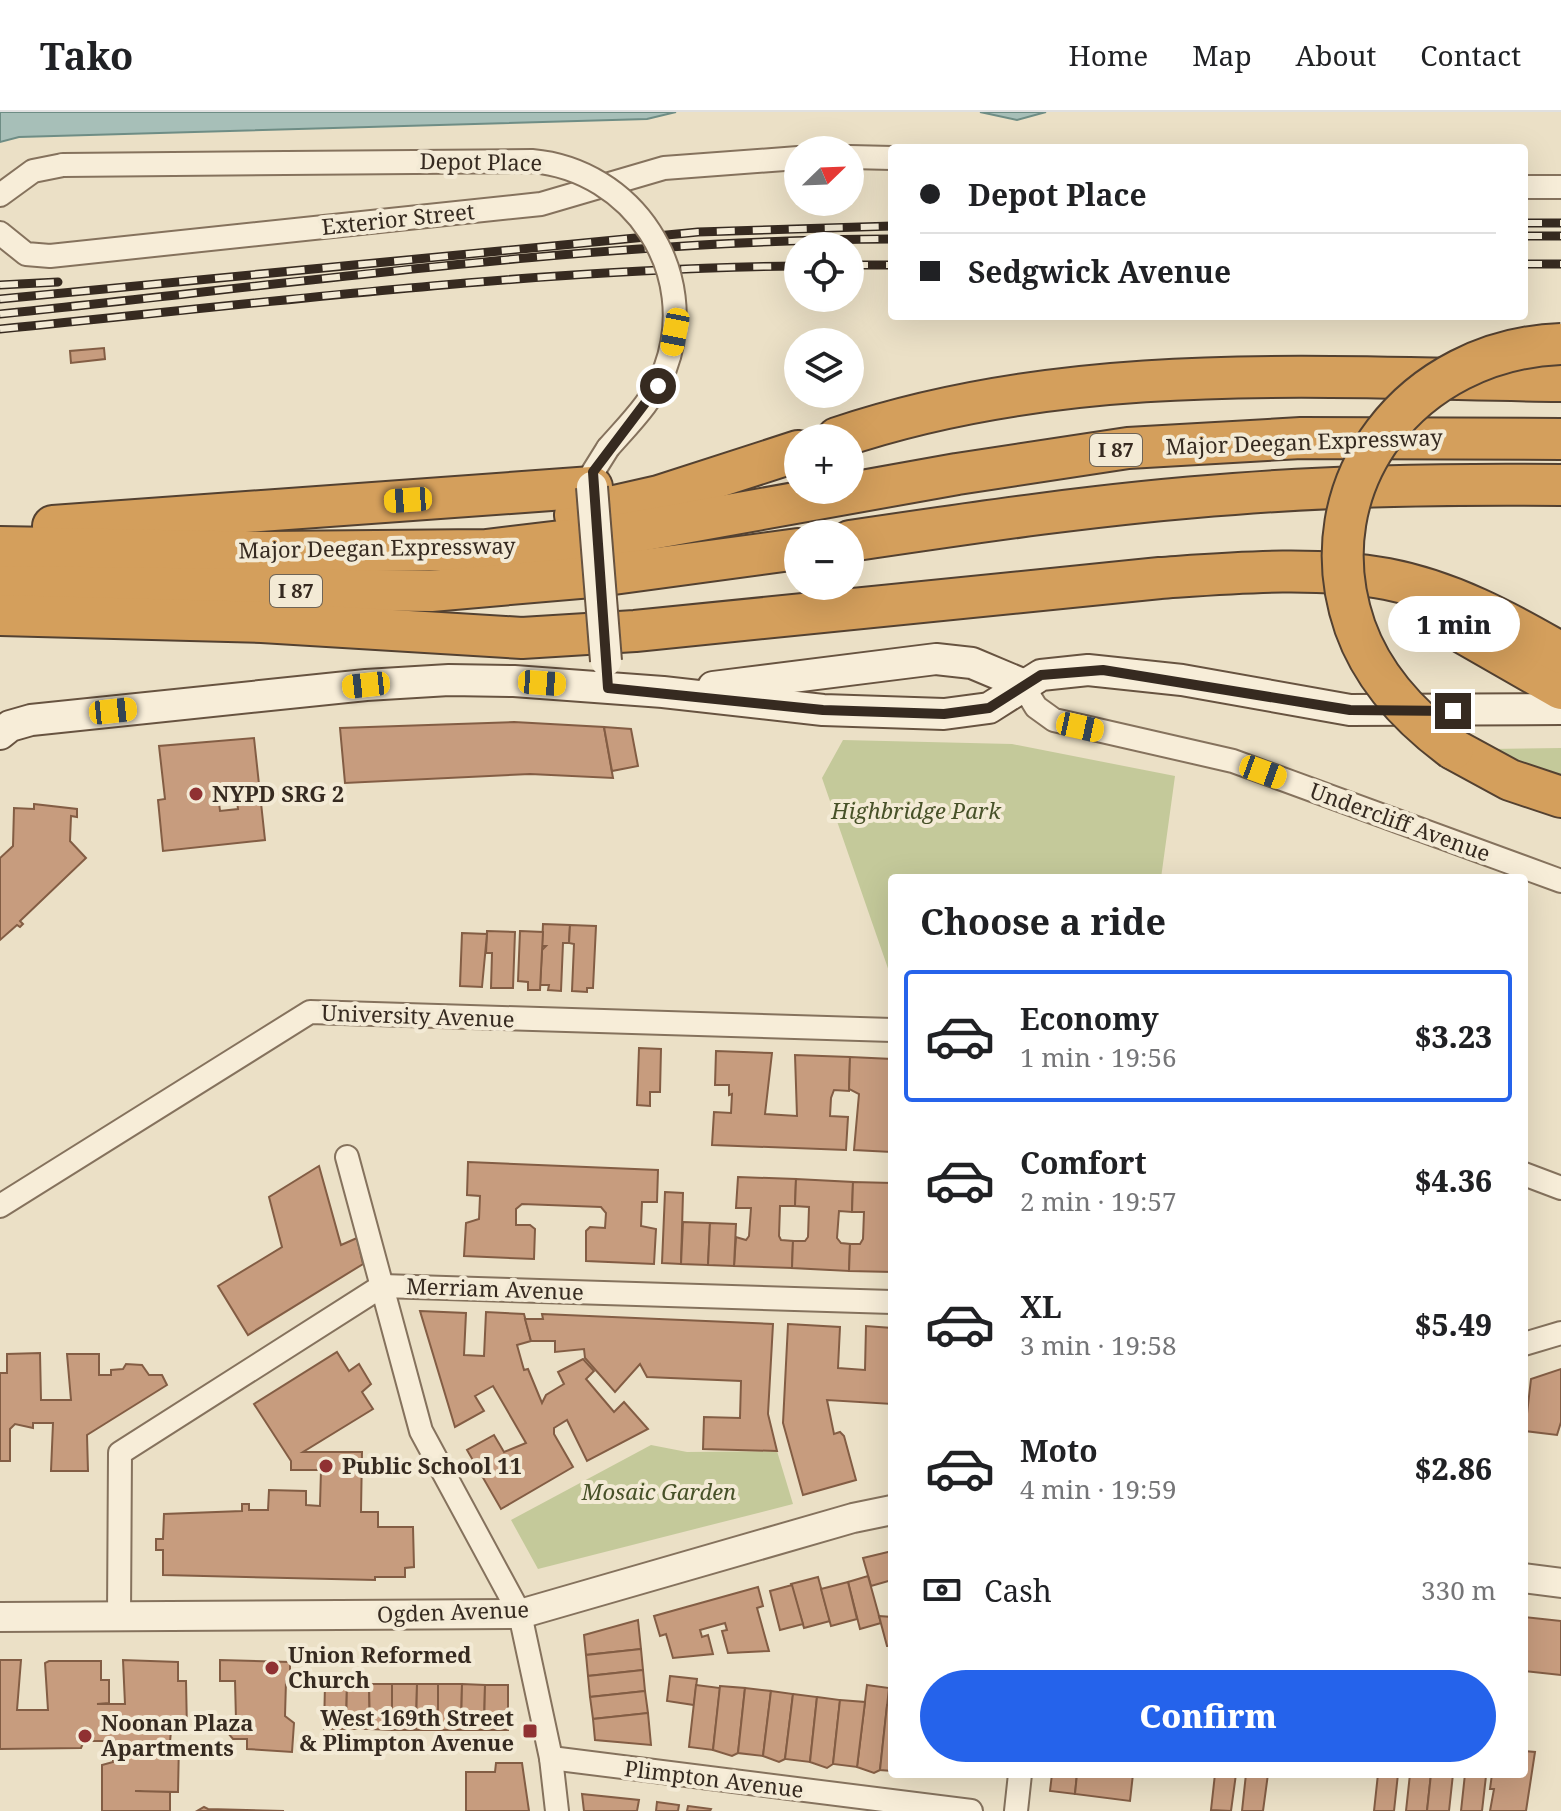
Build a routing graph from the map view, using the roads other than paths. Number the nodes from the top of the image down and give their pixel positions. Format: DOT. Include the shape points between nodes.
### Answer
graph roads {
  1 [pos="864,157"];
  2 [pos="888,158"];
  3 [pos="784,159"];
  4 [pos="1528,187"];
  5 [pos="1561,187"];
  6 [pos="0,195"];
  7 [pos="0,233"];
  8 [pos="1561,344"];
  9 [pos="1561,381"];
  10 [pos="864,431"];
  11 [pos="1561,439"];
  12 [pos="784,455"];
  13 [pos="1561,485"];
  14 [pos="592,487"];
  15 [pos="0,532"];
  16 [pos="864,539"];
  17 [pos="0,547"];
  18 [pos="356,551"];
  19 [pos="784,551"];
  20 [pos="0,586"];
  21 [pos="0,615"];
  22 [pos="607,674"];
  23 [pos="1556,682"];
  24 [pos="1022,684"];
  25 [pos="663,692"];
  26 [pos="0,734"];
  27 [pos="1561,797"];
  28 [pos="1561,881"];
  29 [pos="888,1030"];
  30 [pos="347,1157"];
  31 [pos="1528,1176"];
  32 [pos="1561,1188"];
  33 [pos="0,1206"];
  34 [pos="382,1286"];
  35 [pos="888,1302"];
  36 [pos="1561,1333"];
  37 [pos="1528,1343"];
  38 [pos="888,1511"];
  39 [pos="1528,1579"];
  40 [pos="1561,1583"];
  41 [pos="520,1614"];
  42 [pos="0,1617"];
  43 [pos="119,1618"];
  44 [pos="551,1758"];
  45 [pos="1020,1778"];
  46 [pos="557,1811"];
  47 [pos="971,1811"];
  48 [pos="1016,1811"];
  1 -- 2 [label="street"];
  3 -- 7 [label="street, Exterior Street" via="664,168 541,204 50,256 26,254"];
  4 -- 5 [label="street"];
  6 -- 14 [label="street, Depot Place, bridge" via="33,171 63,165 532,161 569,167 606,186 641,215 663,254 674,290 675,332 658,386 601,458"];
  8 -- 27 [label="highway, bridge" via="1491,356 1431,386 1387,429 1364,466 1353,495 1344,555 1348,599 1360,639 1401,703 1453,749 1510,780"];
  9 -- 10 [label="highway" via="1252,377 1106,383 961,404"];
  11 -- 18 [label="highway, Major Deegan Expressway / I 87" via="1301,438 1128,448 628,533 486,550"];
  12 -- 18 [label="highway" via="630,504"];
  13 -- 16 [label="highway" via="1406,485 1232,494 1059,511"];
  14 -- 15 [label="highway"];
  14 -- 22 [label="main road, Depot Place, bridge"];
  17 -- 18 [label="highway, Major Deegan Expressway / I 87"];
  19 -- 20 [label="highway, Major Deegan Expressway / I 87" via="459,590"];
  21 -- 23 [label="highway" via="262,622 536,638 1160,578 1362,576 1412,585 1492,614"];
  22 -- 25 [label="main road"];
  22 -- 26 [label="main road" via="366,685 31,720"];
  23 -- 24 [label="main road" via="1350,710 1103,670 1053,672"];
  24 -- 25 [label="main road" via="972,663 936,659"];
  24 -- 25 [label="main road" via="989,708 934,714 823,710"];
  24 -- 28 [label="street, Undercliff Avenue" via="1036,707 1054,720 1233,761"];
  29 -- 33 [label="street, University Avenue" via="310,1012"];
  30 -- 34 [label="street"];
  31 -- 32 [label="street"];
  34 -- 35 [label="street, Merriam Avenue"];
  34 -- 41 [label="street" via="421,1431"];
  34 -- 43 [label="street, Merriam Avenue" via="120,1453"];
  36 -- 37 [label="street"];
  38 -- 41 [label="street, Ogden Avenue"];
  39 -- 40 [label="street"];
  41 -- 43 [label="street, Ogden Avenue"];
  41 -- 44 [label="street"];
  42 -- 43 [label="street, Ogden Avenue"];
  44 -- 46 [label="street"];
  44 -- 47 [label="street, Plimpton Avenue"];
  45 -- 48 [label="street"];
}
